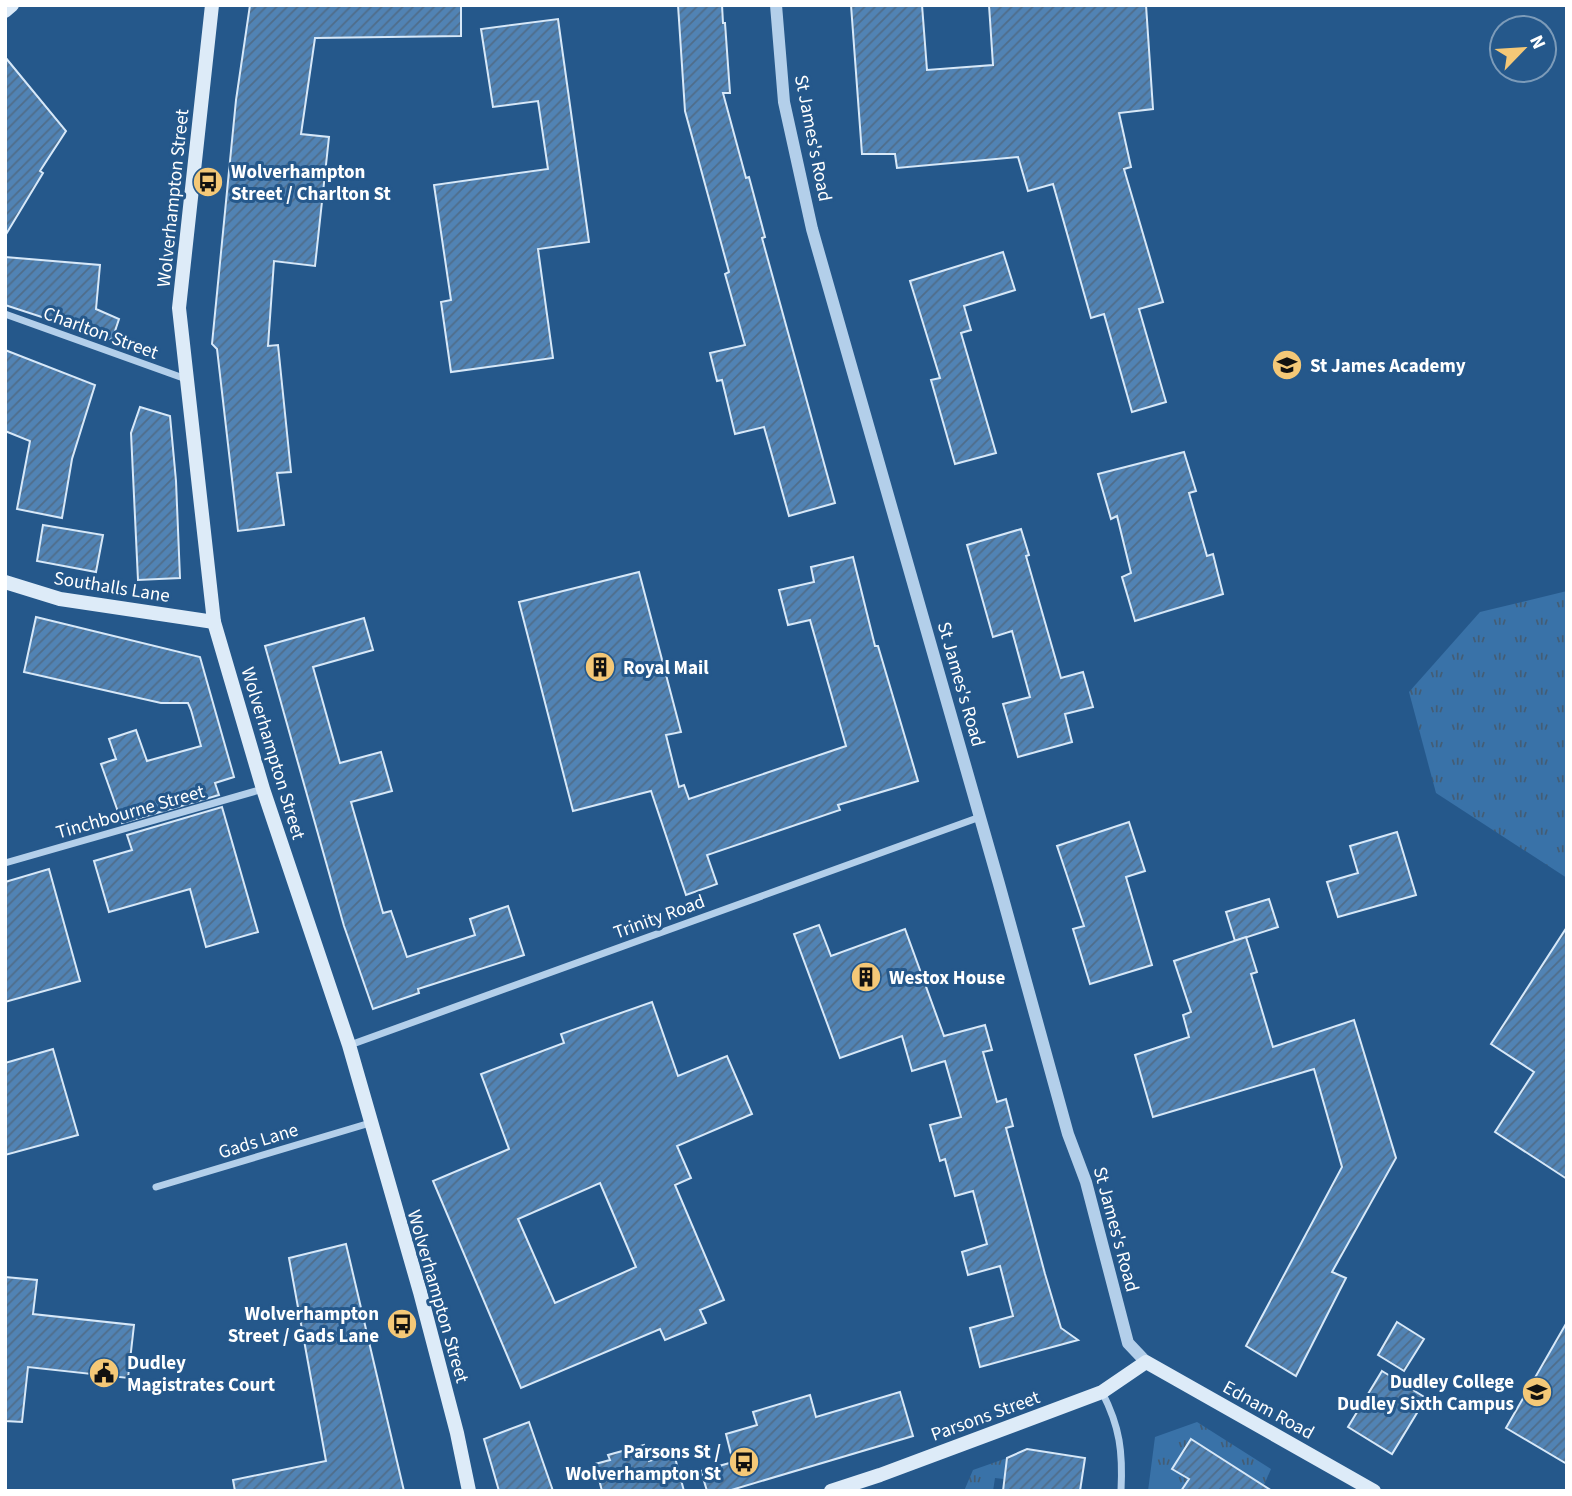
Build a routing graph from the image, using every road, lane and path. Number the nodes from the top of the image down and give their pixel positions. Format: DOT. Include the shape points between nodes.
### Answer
graph roads {
  1 [pos="12,5"];
  2 [pos="212,5"];
  3 [pos="776,5"];
  4 [pos="5,11"];
  5 [pos="5,314"];
  6 [pos="186,379"];
  7 [pos="5,582"];
  8 [pos="214,622"];
  9 [pos="263,789"];
  10 [pos="980,817"];
  11 [pos="5,863"];
  12 [pos="349,1045"];
  13 [pos="370,1123"];
  14 [pos="156,1187"];
  15 [pos="1146,1362"];
  16 [pos="1102,1392"];
  17 [pos="470,1491"];
  18 [pos="831,1491"];
  19 [pos="1122,1491"];
  20 [pos="1374,1491"];
  1 -- 4 [label="main road"];
  2 -- 6 [label="main road, Wolverhampton Street" via="179,308"];
  3 -- 10 [label="street, St James's Road" via="784,102 812,229"];
  5 -- 6 [label="street, Charlton Street"];
  6 -- 8 [label="main road, Wolverhampton Street"];
  7 -- 8 [label="main road, Southalls Lane" via="60,599"];
  8 -- 9 [label="main road, Wolverhampton Street"];
  9 -- 11 [label="street, Tinchbourne Street"];
  9 -- 12 [label="main road, Wolverhampton Street"];
  10 -- 12 [label="street, Trinity Road"];
  10 -- 15 [label="street, St James's Road" via="1128,1343"];
  12 -- 13 [label="main road, Wolverhampton Street"];
  13 -- 14 [label="street, Gads Lane"];
  13 -- 17 [label="main road, Wolverhampton Street" via="420,1292"];
  15 -- 16 [label="main road, Parsons Street"];
  15 -- 20 [label="main road, Ednam Road"];
  16 -- 18 [label="main road, Parsons Street"];
  16 -- 19 [label="street" via="1120,1437"];
}
